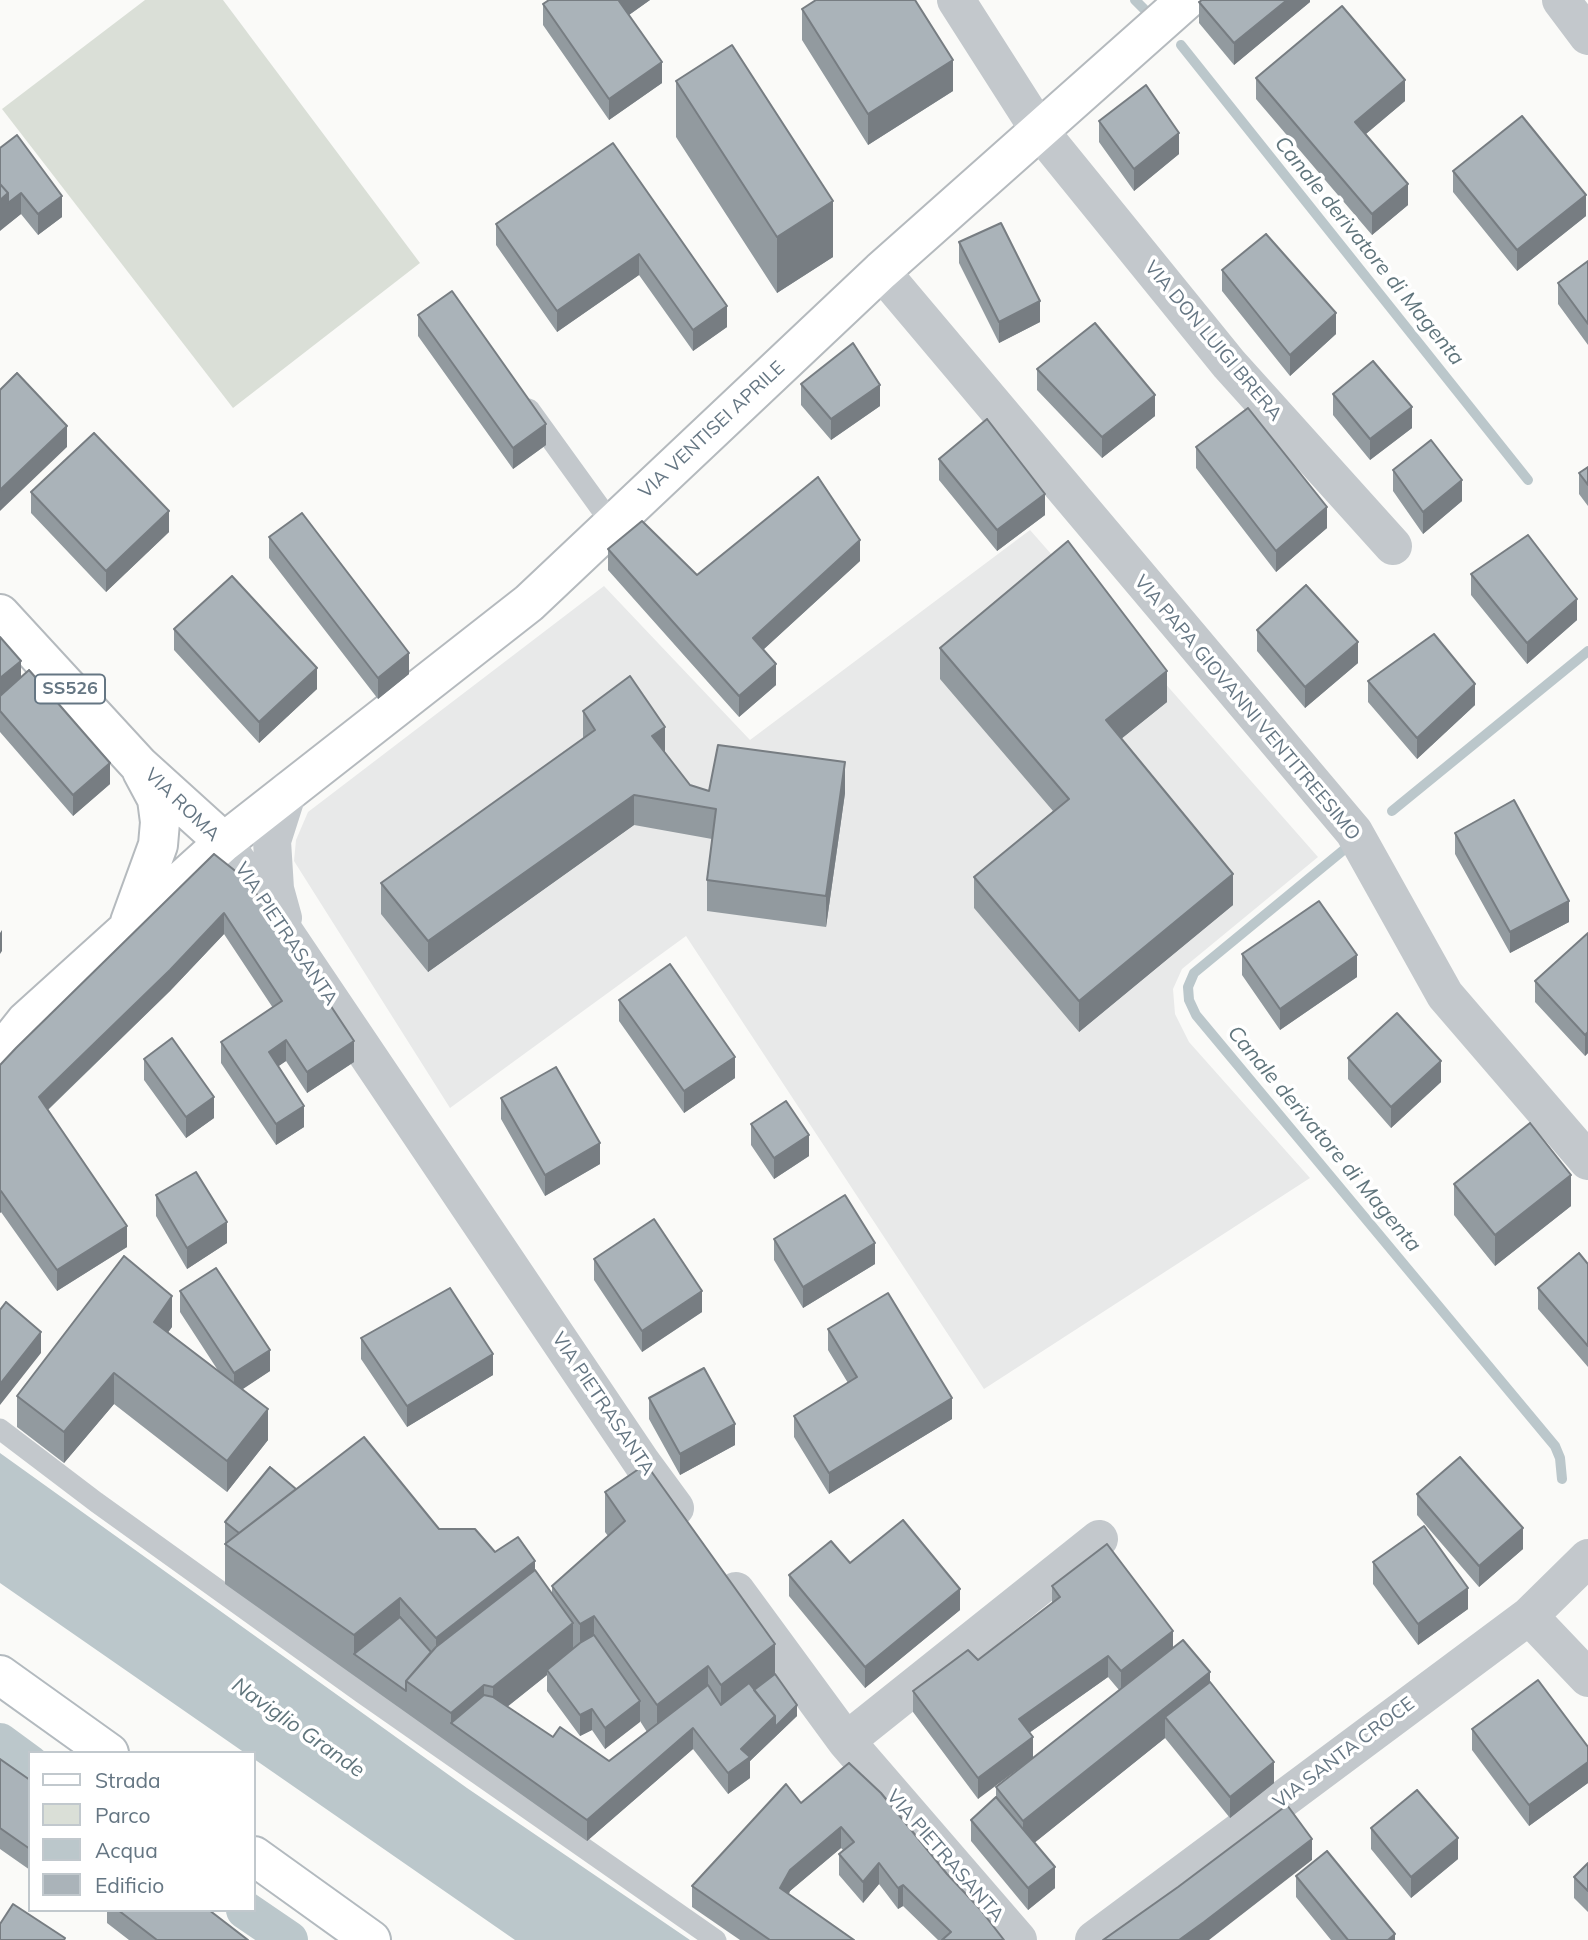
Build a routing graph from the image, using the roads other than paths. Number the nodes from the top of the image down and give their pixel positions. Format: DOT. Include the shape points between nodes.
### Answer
graph roads {
  1 [pos="956,0"];
  2 [pos="1186,0"];
  3 [pos="1561,0"];
  4 [pos="1588,36"];
  5 [pos="1039,130"];
  6 [pos="881,271"];
  7 [pos="519,394"];
  8 [pos="612,524"];
  9 [pos="1393,546"];
  10 [pos="0,614"];
  11 [pos="139,765"];
  12 [pos="288,791"];
  13 [pos="224,842"];
  14 [pos="126,930"];
  15 [pos="288,937"];
  16 [pos="0,1054"];
  17 [pos="1588,1161"];
  18 [pos="0,1429"];
  19 [pos="1099,1539"];
  20 [pos="1588,1559"];
  21 [pos="1529,1616"];
  22 [pos="0,1675"];
  23 [pos="1588,1678"];
  24 [pos="846,1741"];
  25 [pos="106,1751"];
  26 [pos="256,1857"];
  27 [pos="371,1940"];
  28 [pos="716,1940"];
  29 [pos="1018,1940"];
  30 [pos="1094,1940"];
  1 -- 5 [label="street, VIA DON LUIGI BRERA"];
  2 -- 5 [label="main road, VIA VENTISEI APRILE"];
  3 -- 4 [label="street"];
  5 -- 6 [label="main road, VIA VENTISEI APRILE"];
  5 -- 9 [label="street, VIA DON LUIGI BRERA" via="1229,364"];
  6 -- 8 [label="main road, VIA VENTISEI APRILE"];
  6 -- 17 [label="street, VIA PAPA GIOVANNI VENTITREESIMO" via="1354,832 1444,995"];
  7 -- 8 [label="lane"];
  8 -- 12 [label="main road, VIA VENTISEI APRILE" via="529,603"];
  10 -- 11 [label="main road, VIA ROMA / SS526"];
  11 -- 13 [label="main road, VIA ROMA"];
  11 -- 14 [label="main road, VIA ROMA / SS526" via="157,799 160,822 148,878"];
  12 -- 13 [label="main road, VIA VENTISEI APRILE"];
  12 -- 15 [label="street" via="272,841 275,889"];
  13 -- 14 [label="main road, VIA ROMA / SS526"];
  13 -- 15 [label="street, VIA PIETRASANTA"];
  14 -- 16 [label="main road, VIA ROMA / SS526" via="26,1021"];
  15 -- 24 [label="street, VIA PIETRASANTA" via="642,1463"];
  18 -- 28 [label="lane" via="362,1693"];
  19 -- 24 [label="street"];
  20 -- 21 [label="street, VIA SANTA CROCE"];
  21 -- 23 [label="street"];
  21 -- 30 [label="street, VIA SANTA CROCE"];
  22 -- 25 [label="main road"];
  24 -- 29 [label="street, VIA PIETRASANTA"];
  26 -- 27 [label="main road"];
}
